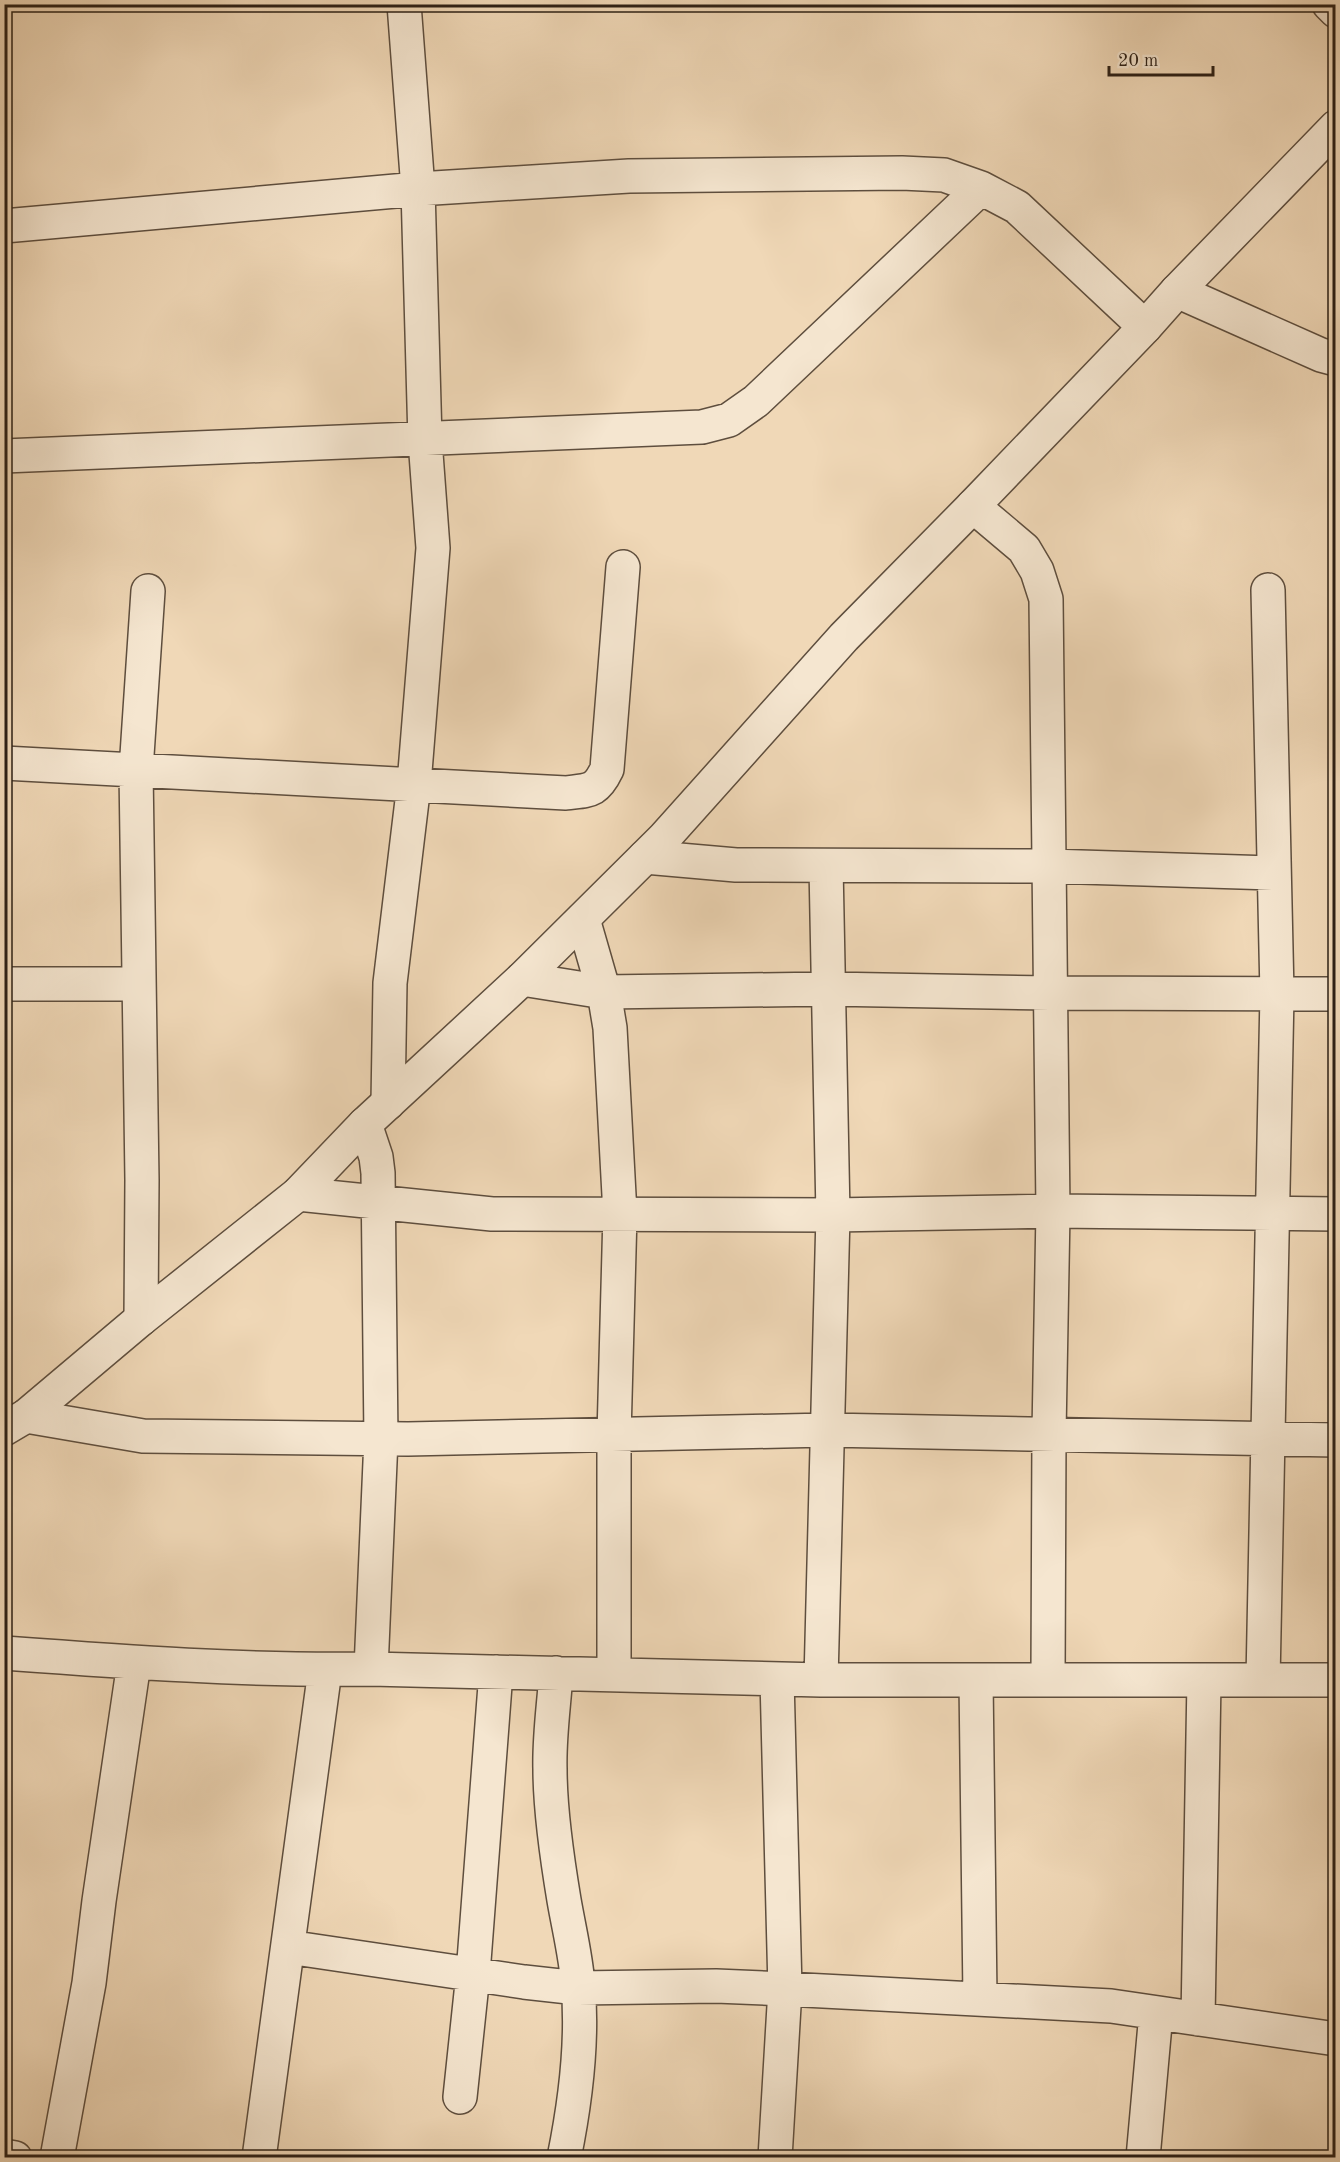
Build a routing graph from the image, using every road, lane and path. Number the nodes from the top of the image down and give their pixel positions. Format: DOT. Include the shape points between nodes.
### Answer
graph roads {
  1 [pos="404,4"];
  2 [pos="1329,4"];
  3 [pos="1335,11"];
  4 [pos="1335,127"];
  5 [pos="981,188"];
  6 [pos="418,189"];
  7 [pos="4,226"];
  8 [pos="1176,291"];
  9 [pos="1145,327"];
  10 [pos="1335,359"];
  11 [pos="425,440"];
  12 [pos="4,456"];
  13 [pos="973,506"];
  14 [pos="623,567"];
  15 [pos="1268,590"];
  16 [pos="148,591"];
  17 [pos="4,763"];
  18 [pos="136,770"];
  19 [pos="414,784"];
  20 [pos="645,856"];
  21 [pos="826,866"];
  22 [pos="1049,866"];
  23 [pos="1274,873"];
  24 [pos="583,919"];
  25 [pos="522,979"];
  26 [pos="4,984"];
  27 [pos="139,984"];
  28 [pos="829,989"];
  29 [pos="604,992"];
  30 [pos="1050,993"];
  31 [pos="1277,994"];
  32 [pos="1335,994"];
  33 [pos="377,1114"];
  34 [pos="298,1194"];
  35 [pos="378,1203"];
  36 [pos="1053,1210"];
  37 [pos="1273,1212"];
  38 [pos="620,1214"];
  39 [pos="1335,1214"];
  40 [pos="833,1215"];
  41 [pos="141,1319"];
  42 [pos="15,1422"];
  43 [pos="827,1430"];
  44 [pos="1049,1433"];
  45 [pos="614,1435"];
  46 [pos="381,1439"];
  47 [pos="1268,1439"];
  48 [pos="1335,1440"];
  49 [pos="4,1653"];
  50 [pos="134,1663"];
  51 [pos="371,1669"];
  52 [pos="326,1670"];
  53 [pos="496,1672"];
  54 [pos="556,1673"];
  55 [pos="614,1675"];
  56 [pos="777,1679"];
  57 [pos="821,1680"];
  58 [pos="976,1680"];
  59 [pos="1048,1680"];
  60 [pos="1204,1680"];
  61 [pos="1263,1680"];
  62 [pos="1335,1680"];
  63 [pos="288,1947"];
  64 [pos="473,1974"];
  65 [pos="578,1988"];
  66 [pos="785,1989"];
  67 [pos="980,1998"];
  68 [pos="1156,2013"];
  69 [pos="1198,2019"];
  70 [pos="1335,2039"];
  71 [pos="460,2097"];
  72 [pos="4,2156"];
  73 [pos="15,2157"];
  74 [pos="57,2157"];
  75 [pos="259,2157"];
  76 [pos="564,2157"];
  77 [pos="775,2157"];
  78 [pos="1143,2157"];
  1 -- 6 [label="street"];
  2 -- 3 [label="street"];
  4 -- 8 [label="street"];
  5 -- 6 [label="street" via="944,175 902,173 629,176"];
  5 -- 9 [label="street" via="1017,207"];
  5 -- 11 [label="street" via="756,401 729,420 702,428"];
  6 -- 7 [label="street"];
  6 -- 11 [label="street"];
  8 -- 9 [label="street"];
  8 -- 10 [label="street"];
  9 -- 13 [label="street"];
  11 -- 12 [label="street"];
  11 -- 19 [label="street" via="433,548"];
  13 -- 20 [label="street" via="844,637"];
  13 -- 22 [label="street" via="1024,549 1037,571 1046,599"];
  14 -- 19 [label="street" via="607,769 600,783 587,791 566,793"];
  15 -- 23 [label="street"];
  16 -- 18 [label="street"];
  17 -- 18 [label="street"];
  18 -- 19 [label="street"];
  18 -- 27 [label="street"];
  19 -- 33 [label="street"];
  20 -- 21 [label="street" via="736,865"];
  20 -- 24 [label="street"];
  21 -- 22 [label="street"];
  21 -- 28 [label="street"];
  22 -- 23 [label="street"];
  22 -- 30 [label="street"];
  23 -- 31 [label="street"];
  24 -- 25 [label="street"];
  24 -- 29 [label="street"];
  25 -- 29 [label="street"];
  25 -- 33 [label="street"];
  26 -- 27 [label="street"];
  27 -- 41 [label="street"];
  28 -- 29 [label="street"];
  28 -- 30 [label="street"];
  28 -- 40 [label="street"];
  29 -- 38 [label="street" via="610,1028"];
  30 -- 31 [label="street"];
  30 -- 36 [label="street"];
  31 -- 32 [label="street"];
  31 -- 37 [label="street"];
  33 -- 34 [label="street"];
  33 -- 35 [label="street"];
  34 -- 35 [label="street"];
  34 -- 41 [label="street"];
  35 -- 38 [label="street" via="492,1214"];
  35 -- 46 [label="street"];
  36 -- 37 [label="street"];
  36 -- 40 [label="street"];
  36 -- 44 [label="street"];
  37 -- 39 [label="street"];
  37 -- 47 [label="street"];
  38 -- 40 [label="street"];
  38 -- 45 [label="street"];
  40 -- 43 [label="street"];
  41 -- 42 [label="street"];
  42 -- 46 [label="street" via="142,1436"];
  43 -- 44 [label="street"];
  43 -- 45 [label="street"];
  43 -- 57 [label="street"];
  44 -- 47 [label="street"];
  44 -- 59 [label="street"];
  45 -- 46 [label="street"];
  45 -- 55 [label="street"];
  46 -- 51 [label="street"];
  47 -- 48 [label="street"];
  47 -- 61 [label="street"];
  49 -- 50 [label="street"];
  50 -- 52 [label="street"];
  50 -- 74 [label="street" via="89,1983"];
  51 -- 52 [label="street"];
  51 -- 53 [label="street"];
  52 -- 63 [label="street"];
  53 -- 54 [label="street"];
  53 -- 64 [label="street"];
  54 -- 55 [label="street"];
  54 -- 65 [label="street" via="551,1799"];
  55 -- 56 [label="street"];
  56 -- 57 [label="street"];
  56 -- 66 [label="street"];
  57 -- 58 [label="street"];
  58 -- 59 [label="street"];
  58 -- 67 [label="street"];
  59 -- 60 [label="street"];
  60 -- 61 [label="street"];
  60 -- 69 [label="street"];
  61 -- 62 [label="street"];
  63 -- 64 [label="street"];
  63 -- 75 [label="street"];
  64 -- 65 [label="street"];
  64 -- 71 [label="street"];
  65 -- 66 [label="street"];
  65 -- 76 [label="street" via="578,2059"];
  66 -- 67 [label="street"];
  66 -- 77 [label="street"];
  67 -- 68 [label="street" via="1111,2006"];
  68 -- 69 [label="street"];
  68 -- 78 [label="street"];
  69 -- 70 [label="street"];
  72 -- 73 [label="street"];
}
